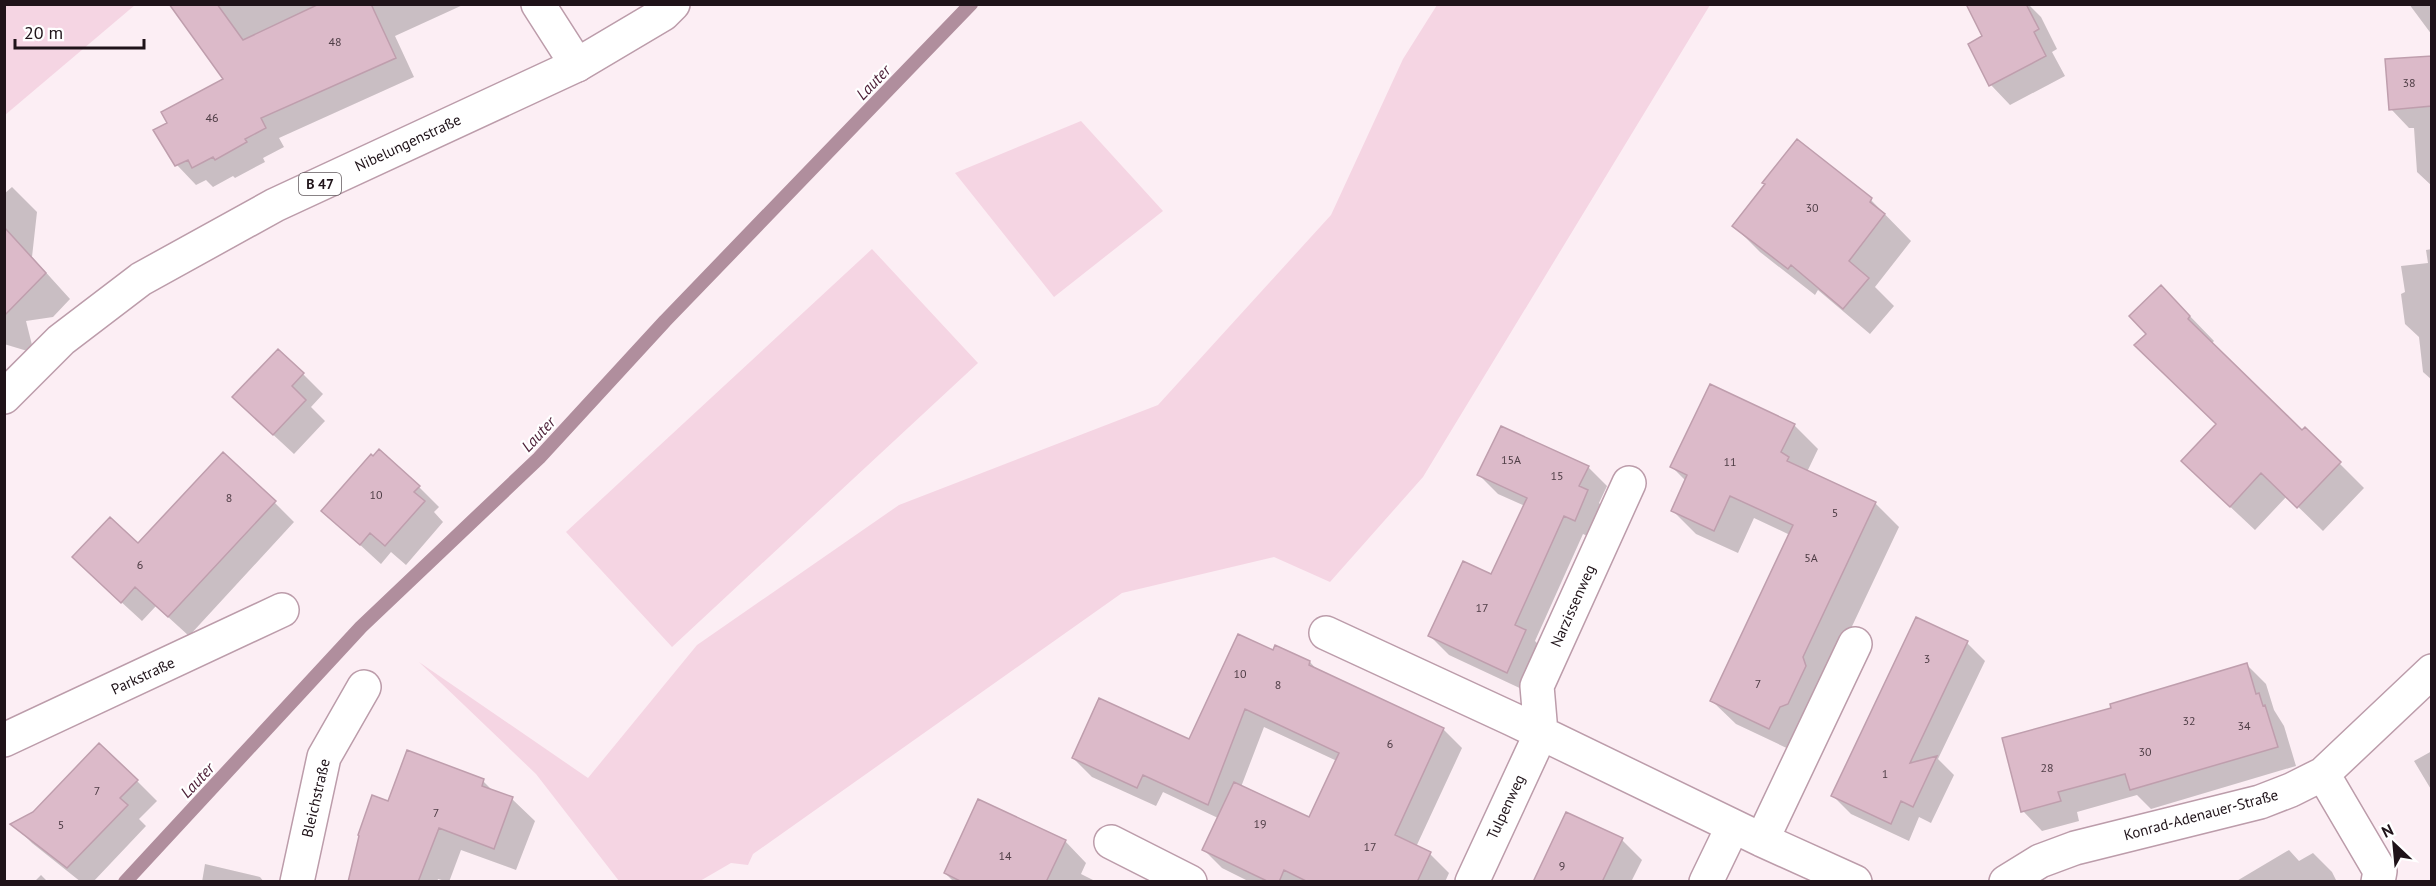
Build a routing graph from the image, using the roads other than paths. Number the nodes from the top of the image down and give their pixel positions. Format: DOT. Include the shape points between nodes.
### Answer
graph roads {
  1 [pos="538,4"];
  2 [pos="673,4"];
  3 [pos="577,65"];
  4 [pos="4,397"];
  5 [pos="1629,483"];
  6 [pos="282,610"];
  7 [pos="1326,633"];
  8 [pos="1855,644"];
  9 [pos="2432,670"];
  10 [pos="363,687"];
  11 [pos="1541,733"];
  12 [pos="4,740"];
  13 [pos="2323,774"];
  14 [pos="1733,825"];
  15 [pos="1762,840"];
  16 [pos="1111,842"];
  17 [pos="297,882"];
  18 [pos="1190,882"];
  19 [pos="1472,882"];
  20 [pos="1706,882"];
  21 [pos="1855,882"];
  22 [pos="2006,882"];
  23 [pos="2378,882"];
  1 -- 3 [label="street"];
  2 -- 3 [label="street, Nibelungenstraße / B 47" via="663,14"];
  3 -- 4 [label="street, Nibelungenstraße / B 47" via="275,205 141,279 61,340"];
  5 -- 11 [label="street, Narzissenweg" via="1537,686"];
  6 -- 12 [label="street, Parkstraße"];
  7 -- 11 [label="street"];
  8 -- 15 [label="street"];
  9 -- 13 [label="street, Konrad-Adenauer-Straße"];
  10 -- 17 [label="street, Bleichstraße" via="324,757"];
  11 -- 14 [label="street"];
  11 -- 19 [label="street, Tulpenweg"];
  13 -- 22 [label="street, Konrad-Adenauer-Straße" via="2260,802 2075,848 2040,861"];
  13 -- 23 [label="street" via="2380,871"];
  14 -- 15 [label="street"];
  14 -- 20 [label="street"];
  15 -- 21 [label="street"];
  16 -- 18 [label="street"];
}
